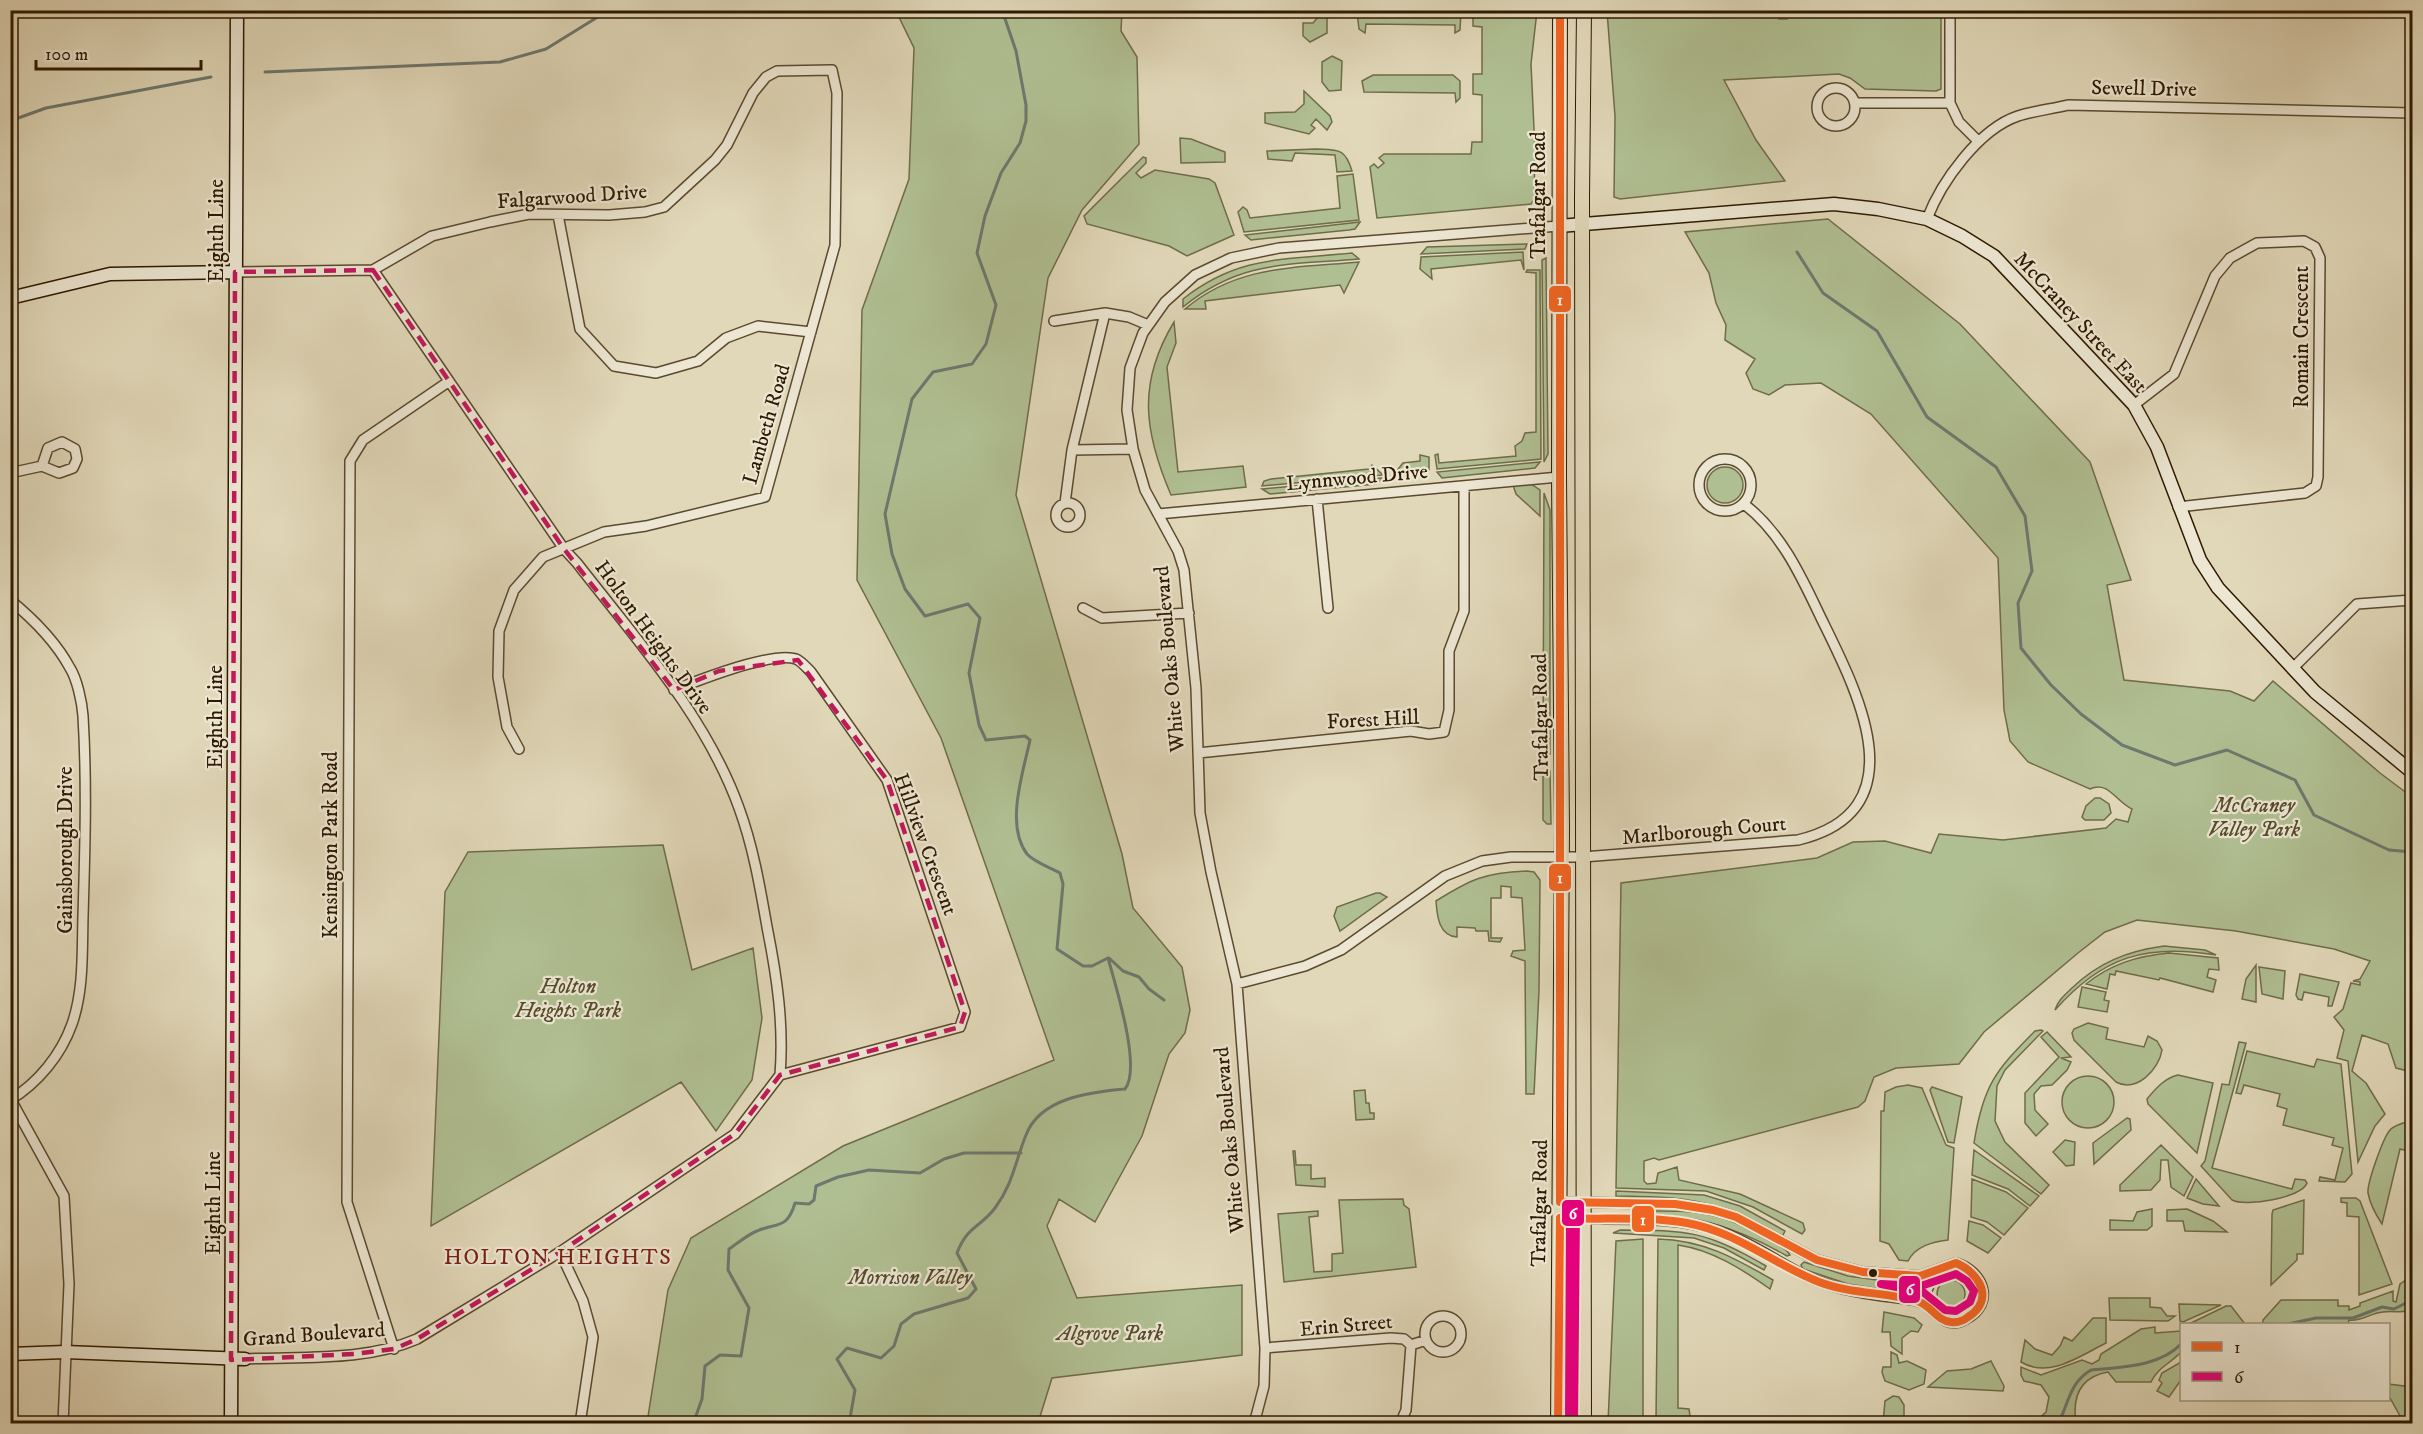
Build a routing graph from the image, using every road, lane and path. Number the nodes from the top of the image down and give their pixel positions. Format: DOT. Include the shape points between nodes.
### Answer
graph roads {
  1 [pos="237,10"];
  2 [pos="1560,10"];
  3 [pos="1584,10"];
  4 [pos="1950,10"];
  5 [pos="832,70"];
  6 [pos="1854,103"];
  7 [pos="1950,103"];
  8 [pos="2412,113"];
  9 [pos="1977,140"];
  10 [pos="558,215"];
  11 [pos="1927,219"];
  12 [pos="1582,224"];
  13 [pos="1559,226"];
  14 [pos="373,270"];
  15 [pos="235,272"];
  16 [pos="10,298"];
  17 [pos="1105,313"];
  18 [pos="1054,321"];
  19 [pos="1149,325"];
  20 [pos="811,332"];
  21 [pos="448,382"];
  22 [pos="2134,405"];
  23 [pos="1133,449"];
  24 [pos="1072,450"];
  25 [pos="42,466"];
  26 [pos="10,473"];
  27 [pos="1558,477"];
  28 [pos="1464,486"];
  29 [pos="1317,499"];
  30 [pos="1065,503"];
  31 [pos="1744,504"];
  32 [pos="2178,507"];
  33 [pos="1158,514"];
  34 [pos="564,549"];
  35 [pos="10,600"];
  36 [pos="2412,600"];
  37 [pos="1083,608"];
  38 [pos="1328,608"];
  39 [pos="1189,613"];
  40 [pos="2292,669"];
  41 [pos="674,690"];
  42 [pos="519,750"];
  43 [pos="1198,753"];
  44 [pos="2412,772"];
  45 [pos="1562,858"];
  46 [pos="1583,858"];
  47 [pos="1237,984"];
  48 [pos="780,1076"];
  49 [pos="11,1100"];
  50 [pos="1560,1202"];
  51 [pos="1585,1203"];
  52 [pos="1560,1218"];
  53 [pos="1584,1219"];
  54 [pos="560,1252"];
  55 [pos="1936,1271"];
  56 [pos="1927,1306"];
  57 [pos="1426,1340"];
  58 [pos="1411,1345"];
  59 [pos="1265,1348"];
  60 [pos="393,1349"];
  61 [pos="65,1352"];
  62 [pos="10,1354"];
  63 [pos="245,1359"];
  64 [pos="231,1360"];
  65 [pos="63,1424"];
  66 [pos="231,1424"];
  67 [pos="580,1424"];
  68 [pos="1156,1424"];
  69 [pos="1167,1424"];
  70 [pos="1254,1424"];
  71 [pos="1400,1424"];
  72 [pos="1558,1424"];
  73 [pos="1584,1424"];
  1 -- 15 [label="street, Eighth Line"];
  2 -- 13 [label="main road, Trafalgar Road"];
  3 -- 12 [label="main road, Trafalgar Road"];
  4 -- 7 [label="street"];
  5 -- 10 [label="street, Falgarwood Drive" via="777,71 766,77 753,93 727,146 664,207 645,212"];
  5 -- 20 [label="street, Lambeth Road" via="837,93 835,245"];
  6 -- 6 [label="street" via="1847,92 1830,89 1820,97 1819,117 1828,125 1841,126 1854,115"];
  6 -- 7 [label="street"];
  7 -- 9 [label="street" via="1959,122"];
  8 -- 9 [label="street, Sewell Drive" via="2068,105 2016,116"];
  9 -- 11 [label="street, Sewell Drive" via="1933,202"];
  10 -- 14 [label="street, Falgarwood Drive" via="529,214 432,236"];
  10 -- 20 [label="street" via="580,329 614,366 656,373 698,361 726,338 758,326"];
  11 -- 12 [label="street, McCraney Street East" via="1834,204"];
  11 -- 22 [label="street, McCraney Street East" via="1994,256"];
  12 -- 13 [label="street, White Oaks Boulevard"];
  12 -- 46 [label="main road, Trafalgar Road"];
  13 -- 19 [label="street, White Oaks Boulevard" via="1279,248 1244,255 1195,275 1165,302"];
  13 -- 27 [label="main road, Trafalgar Road"];
  14 -- 15 [label="street, Falgarwood Drive"];
  14 -- 21 [label="street, Holton Heights Drive"];
  15 -- 16 [label="street, Falgarwood Drive" via="110,274"];
  15 -- 64 [label="street, Eighth Line"];
  17 -- 18 [label="street"];
  17 -- 19 [label="street"];
  17 -- 24 [label="street"];
  19 -- 23 [label="street, White Oaks Boulevard" via="1136,350 1127,389"];
  20 -- 34 [label="street, Lambeth Road" via="765,497 646,526 604,532"];
  21 -- 34 [label="street, Holton Heights Drive"];
  21 -- 60 [label="street, Kensington Park Road" via="363,440 350,461 347,1202"];
  22 -- 32 [label="street, McCraney Street East" via="2157,447"];
  22 -- 32 [label="street, Romain Crescent" via="2174,374 2215,276 2230,258 2257,243 2304,241 2315,247 2320,258 2316,486 2305,494"];
  23 -- 24 [label="street"];
  23 -- 33 [label="street, White Oaks Boulevard" via="1145,490"];
  24 -- 30 [label="street"];
  25 -- 26 [label="street"];
  27 -- 28 [label="street, Lynnwood Drive"];
  27 -- 45 [label="main road, Trafalgar Road"];
  28 -- 29 [label="street, Lynnwood Drive"];
  28 -- 43 [label="street, Forest Hill" via="1464,611 1449,651 1449,710 1444,732 1411,731"];
  29 -- 33 [label="street, Lynnwood Drive"];
  29 -- 38 [label="street"];
  31 -- 31 [label="street" via="1752,483 1745,467 1722,459 1706,467 1699,485 1708,505 1728,512"];
  31 -- 46 [label="street, Marlborough Court" via="1781,542 1807,587 1860,700 1870,748 1867,784 1860,801 1838,825 1798,840"];
  32 -- 40 [label="street, McCraney Street East" via="2200,560 2218,588"];
  33 -- 39 [label="street, White Oaks Boulevard" via="1184,570"];
  34 -- 41 [label="street, Holton Heights Drive"];
  34 -- 42 [label="street, Lambeth Road" via="543,557 514,590 499,631 498,677 507,727"];
  35 -- 49 [label="street, Gainsborough Drive" via="31,617 71,668 83,713 85,850 81,983 72,1023 42,1074"];
  36 -- 40 [label="street" via="2357,603"];
  37 -- 39 [label="street" via="1102,618"];
  39 -- 43 [label="street, White Oaks Boulevard"];
  40 -- 44 [label="street, McCraney Street East"];
  41 -- 48 [label="street, Holton Heights Drive" via="717,759 739,807 755,865 778,986 783,1038"];
  41 -- 48 [label="street, Hillview Crescent" via="719,672 785,658 798,660 811,672 887,780 965,1012 960,1027"];
  43 -- 47 [label="street, White Oaks Boulevard" via="1200,813"];
  45 -- 46 [label="street, Marlborough Court"];
  45 -- 47 [label="street, Marlborough Court" via="1511,857 1462,867 1323,959"];
  45 -- 50 [label="main road, Trafalgar Road"];
  46 -- 51 [label="main road, Trafalgar Road"];
  47 -- 59 [label="street, White Oaks Boulevard"];
  48 -- 54 [label="street, Grand Boulevard" via="735,1134"];
  49 -- 61 [label="street" via="64,1196 69,1284"];
  50 -- 51 [label="street"];
  50 -- 52 [label="main road, Trafalgar Road"];
  51 -- 53 [label="main road, Trafalgar Road"];
  51 -- 55 [label="street" via="1675,1204 1713,1209 1838,1267 1903,1276"];
  52 -- 53 [label="street"];
  52 -- 72 [label="main road, Trafalgar Road"];
  53 -- 56 [label="street" via="1696,1225 1734,1238 1827,1285"];
  53 -- 73 [label="main road, Trafalgar Road"];
  54 -- 60 [label="street, Grand Boulevard" via="417,1339"];
  54 -- 67 [label="street" via="584,1301 592,1337"];
  55 -- 56 [label="street" via="1927,1290"];
  55 -- 56 [label="street" via="1951,1263 1967,1267 1980,1280 1984,1298 1975,1313 1960,1322 1941,1320"];
  57 -- 58 [label="street, Erin Street"];
  58 -- 59 [label="street, Erin Street" via="1404,1339 1392,1338"];
  58 -- 71 [label="street" via="1406,1410"];
  59 -- 70 [label="street, White Oaks Boulevard" via="1263,1386"];
  60 -- 63 [label="street, Grand Boulevard"];
  61 -- 62 [label="street, Grand Boulevard"];
  61 -- 64 [label="street, Grand Boulevard"];
  61 -- 65 [label="street"];
  63 -- 64 [label="street, Grand Boulevard"];
  64 -- 66 [label="street, Eighth Line"];
  68 -- 69 [label="street"];
}
